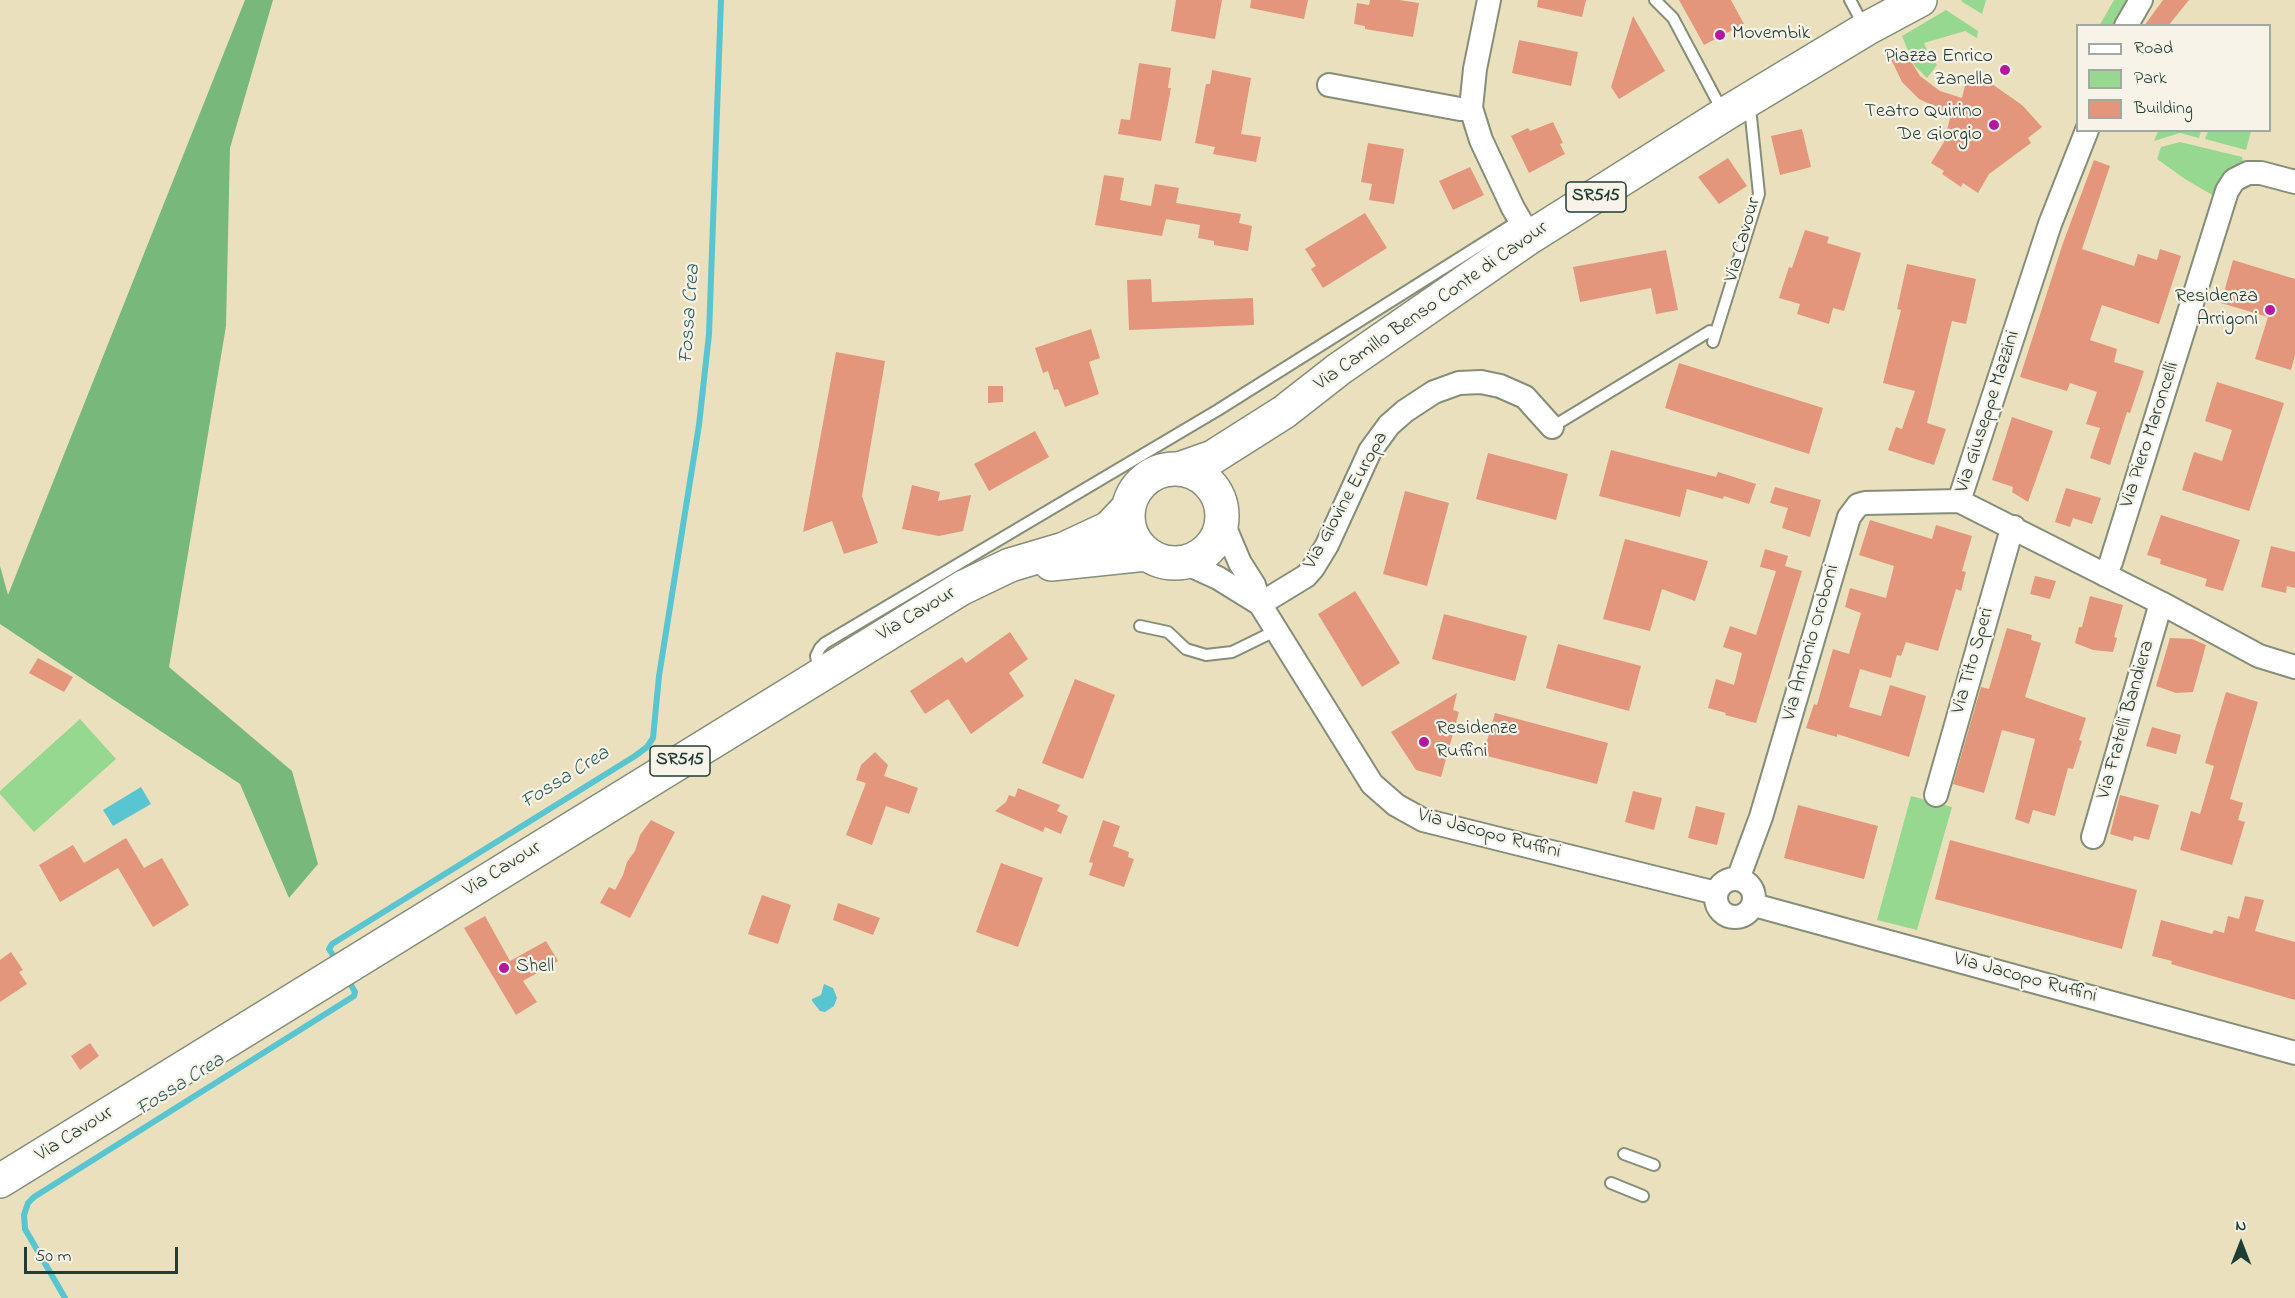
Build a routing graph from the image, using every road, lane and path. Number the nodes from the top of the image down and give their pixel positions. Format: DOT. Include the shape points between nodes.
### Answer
graph roads {
  1 [pos="1489,0"];
  2 [pos="1655,0"];
  3 [pos="1850,0"];
  4 [pos="1920,0"];
  5 [pos="2141,0"];
  6 [pos="2127,24"];
  7 [pos="1866,29"];
  8 [pos="1329,85"];
  9 [pos="1471,108"];
  10 [pos="1733,109"];
  11 [pos="2086,135"];
  12 [pos="2295,182"];
  13 [pos="1525,229"];
  14 [pos="1712,336"];
  15 [pos="1284,412"];
  16 [pos="1552,427"];
  17 [pos="1179,469"];
  18 [pos="1959,501"];
  19 [pos="1128,508"];
  20 [pos="1221,512"];
  21 [pos="2014,527"];
  22 [pos="1146,554"];
  23 [pos="1185,563"];
  24 [pos="1010,565"];
  25 [pos="2105,574"];
  26 [pos="2161,603"];
  27 [pos="1260,604"];
  28 [pos="1140,626"];
  29 [pos="1277,630"];
  30 [pos="2295,668"];
  31 [pos="820,674"];
  32 [pos="1935,795"];
  33 [pos="2093,837"];
  34 [pos="1738,879"];
  35 [pos="1716,893"];
  36 [pos="1754,905"];
  37 [pos="2295,1053"];
  38 [pos="1624,1154"];
  39 [pos="1654,1165"];
  40 [pos="0,1181"];
  41 [pos="1611,1183"];
  42 [pos="1643,1197"];
  1 -- 9 [label="street"];
  2 -- 10 [label="lane, Via Cavour" via="1673,18"];
  3 -- 7 [label="lane"];
  4 -- 7 [label="main road, Via Camillo Benso Conte di Cavour / SR515"];
  5 -- 6 [label="street"];
  7 -- 10 [label="main road, Via Camillo Benso Conte di Cavour / SR515"];
  8 -- 9 [label="street"];
  9 -- 13 [label="street" via="1481,141"];
  10 -- 13 [label="main road, Via Camillo Benso Conte di Cavour / SR515"];
  10 -- 14 [label="lane, Via Cavour" via="1751,117 1759,194"];
  11 -- 18 [label="street, Via Giuseppe Mazzini" via="2050,225"];
  12 -- 25 [label="street, Via Piero Maroncelli" via="2248,173 2234,180 2227,191"];
  13 -- 15 [label="main road, Via Camillo Benso Conte di Cavour / SR515"];
  13 -- 31 [label="lane" via="825,644 816,657"];
  14 -- 16 [label="lane, Via Giovine Europa"];
  15 -- 17 [label="main road, SR515" via="1213,457"];
  15 -- 20 [label="main road, SR515" via="1233,465"];
  16 -- 27 [label="street, Via Giovine Europa" via="1525,397 1481,382 1459,383 1404,411 1371,451 1313,568"];
  17 -- 19 [label="main road" via="1165,470 1141,483"];
  17 -- 20 [label="main road" via="1204,478 1214,489"];
  18 -- 21 [label="street, Via Giuseppe Mazzini"];
  18 -- 34 [label="street, Via Antonio Oroboni" via="1865,502 1849,517 1761,817"];
  19 -- 22 [label="main road" via="1131,534"];
  19 -- 24 [label="main road, Via Cavour / SR515" via="1109,528 1064,549"];
  20 -- 23 [label="main road" via="1218,537 1210,549"];
  20 -- 27 [label="street, Via Jacopo Ruffini"];
  21 -- 25 [label="street, Via Giuseppe Mazzini"];
  21 -- 32 [label="street, Via Tito Speri"];
  22 -- 23 [label="main road" via="1158,561"];
  22 -- 24 [label="main road, Via Cavour / SR515"];
  23 -- 27 [label="street, Via Jacopo Ruffini"];
  24 -- 31 [label="main road, Via Cavour / SR515" via="962,588"];
  25 -- 26 [label="street, Via Giuseppe Mazzini"];
  26 -- 30 [label="street, Via Giuseppe Mazzini" via="2259,656"];
  26 -- 33 [label="street, Via Fratelli Bandiera"];
  27 -- 29 [label="street, Via Jacopo Ruffini"];
  28 -- 29 [label="lane" via="1168,632 1186,649 1206,655 1232,652"];
  29 -- 35 [label="street, Via Jacopo Ruffini" via="1372,784 1404,811 1423,820"];
  31 -- 40 [label="main road, Via Cavour / SR515"];
  34 -- 35 [label="street" via="1726,881"];
  34 -- 36 [label="street" via="1753,890"];
  35 -- 36 [label="street" via="1718,908 1730,917 1745,916"];
  36 -- 37 [label="street, Via Jacopo Ruffini"];
  38 -- 39 [label="lane"];
  41 -- 42 [label="lane"];
}
